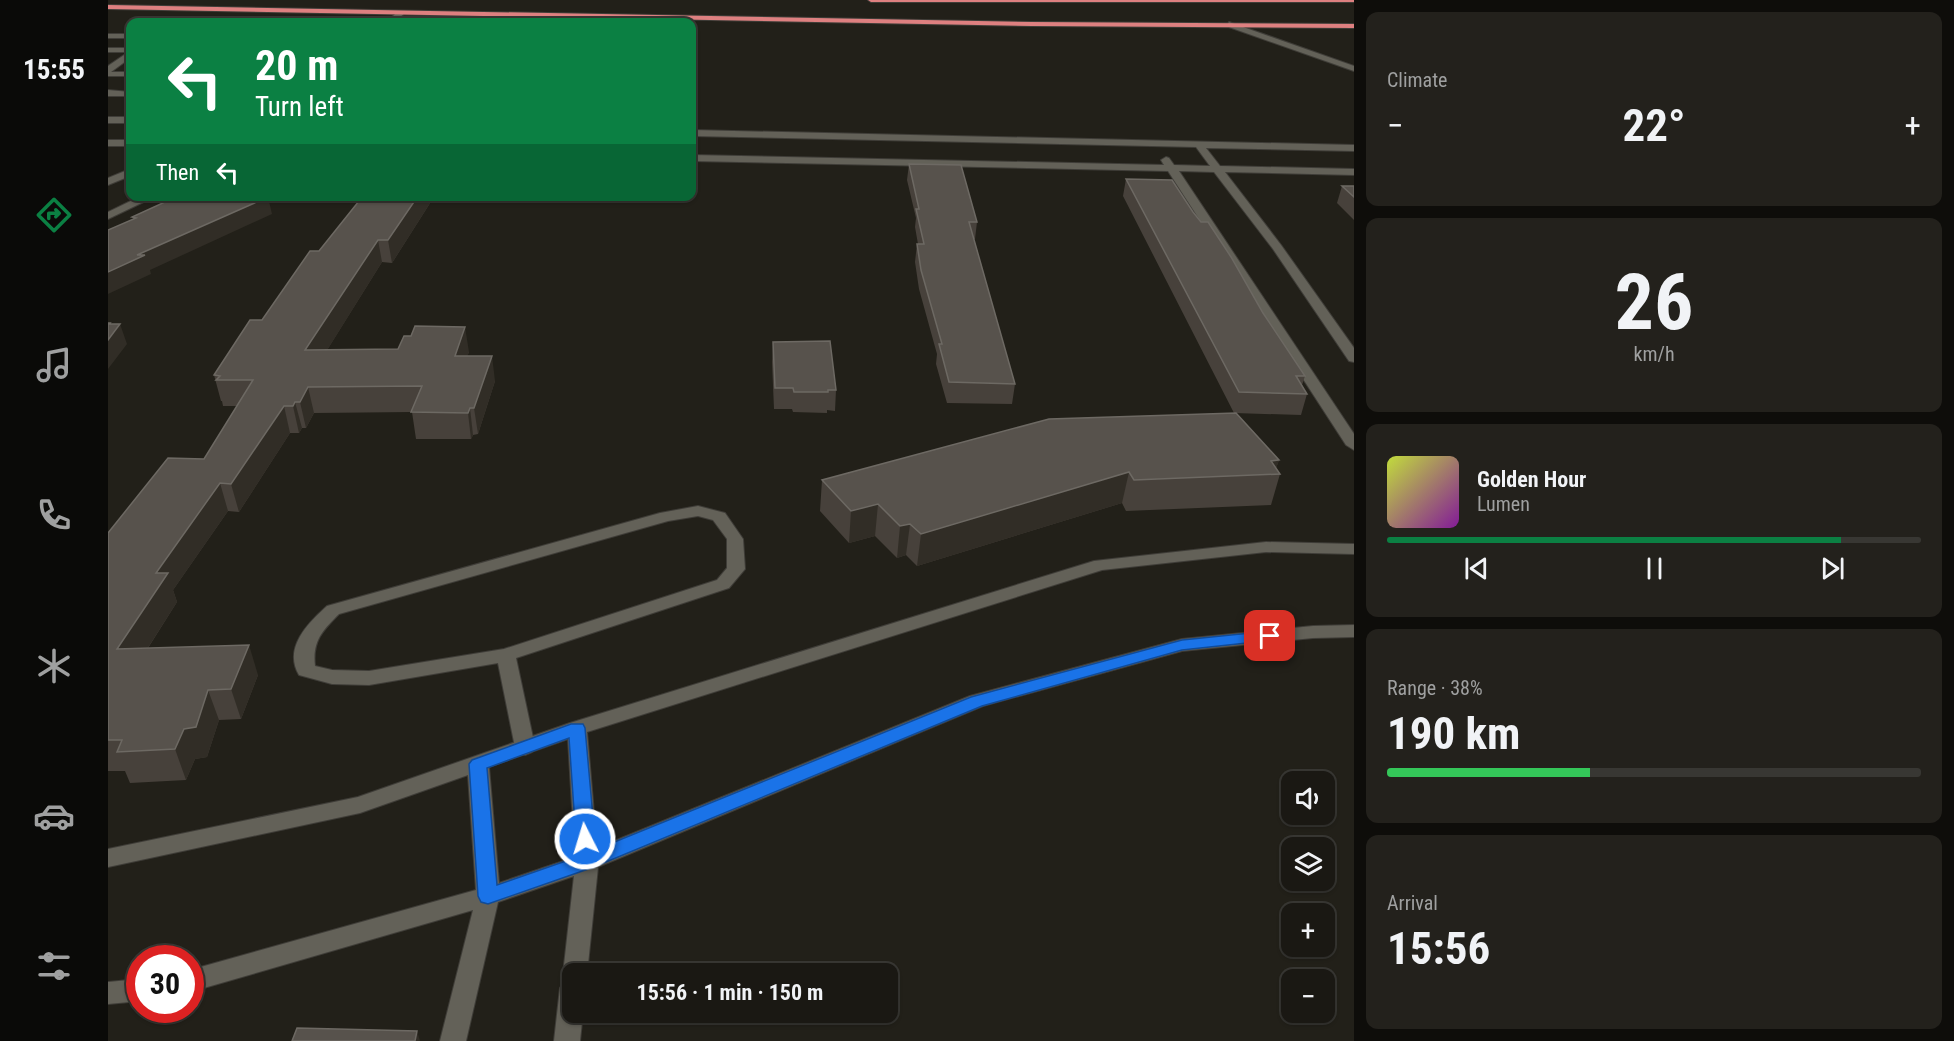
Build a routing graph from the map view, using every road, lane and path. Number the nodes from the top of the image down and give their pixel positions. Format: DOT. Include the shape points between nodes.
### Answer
graph roads {
  1 [pos="196,0"];
  2 [pos="871,0"];
  3 [pos="1354,0"];
  4 [pos="291,2"];
  5 [pos="599,7"];
  6 [pos="108,8"];
  7 [pos="683,9"];
  8 [pos="401,13"];
  9 [pos="1075,15"];
  10 [pos="395,18"];
  11 [pos="688,18"];
  12 [pos="696,18"];
  13 [pos="1214,23"];
  14 [pos="1229,24"];
  15 [pos="1354,26"];
  16 [pos="108,36"];
  17 [pos="126,36"];
  18 [pos="108,50"];
  19 [pos="126,50"];
  20 [pos="126,58"];
  21 [pos="1354,69"];
  22 [pos="108,72"];
  23 [pos="126,74"];
  24 [pos="108,93"];
  25 [pos="126,94"];
  26 [pos="108,120"];
  27 [pos="126,120"];
  28 [pos="696,133"];
  29 [pos="108,143"];
  30 [pos="126,143"];
  31 [pos="1157,143"];
  32 [pos="1198,144"];
  33 [pos="1354,148"];
  34 [pos="696,158"];
  35 [pos="1170,167"];
  36 [pos="1217,168"];
  37 [pos="1354,172"];
  38 [pos="126,174"];
  39 [pos="108,182"];
  40 [pos="140,201"];
  41 [pos="108,216"];
  42 [pos="1354,358"];
  43 [pos="1354,445"];
  44 [pos="1354,549"];
  45 [pos="1354,631"];
  46 [pos="506,655"];
  47 [pos="577,728"];
  48 [pos="525,747"];
  49 [pos="478,764"];
  50 [pos="108,858"];
  51 [pos="587,862"];
  52 [pos="488,896"];
  53 [pos="576,963"];
  54 [pos="204,977"];
  55 [pos="126,991"];
  56 [pos="108,993"];
  57 [pos="569,1023"];
  58 [pos="453,1041"];
  59 [pos="567,1041"];
  1 -- 4 [label="highway"];
  2 -- 3 [label="highway"];
  5 -- 7 [label="highway"];
  6 -- 8 [label="highway"];
  8 -- 10 [label="street"];
  8 -- 11 [label="highway"];
  9 -- 13 [label="highway"];
  12 -- 13 [label="highway"];
  13 -- 14 [label="highway"];
  14 -- 15 [label="highway"];
  14 -- 21 [label="street"];
  16 -- 17 [label="street"];
  18 -- 19 [label="street"];
  20 -- 22 [label="street"];
  22 -- 23 [label="street"];
  24 -- 25 [label="street"];
  26 -- 27 [label="street"];
  28 -- 31 [label="street"];
  29 -- 30 [label="street"];
  31 -- 32 [label="street"];
  31 -- 35 [label="street"];
  32 -- 33 [label="street"];
  32 -- 36 [label="street"];
  34 -- 35 [label="street"];
  35 -- 36 [label="street"];
  35 -- 43 [label="street"];
  36 -- 37 [label="street"];
  36 -- 42 [label="street"];
  38 -- 39 [label="street"];
  40 -- 41 [label="street"];
  44 -- 47 [label="street" via="1266,547 1100,565"];
  45 -- 51 [label="street" via="1182,645 977,701"];
  46 -- 46 [label="street" via="723,584 736,568 735,539 719,516 698,511 666,516 333,610 308,635 303,651 306,670 332,677 369,678"];
  46 -- 48 [label="street"];
  47 -- 48 [label="street"];
  47 -- 51 [label="street"];
  48 -- 49 [label="street"];
  49 -- 50 [label="street" via="360,805"];
  49 -- 52 [label="street"];
  51 -- 52 [label="street"];
  51 -- 53 [label="street"];
  52 -- 54 [label="street"];
  52 -- 58 [label="street"];
  55 -- 56 [label="street"];
  57 -- 59 [label="street"];
}
